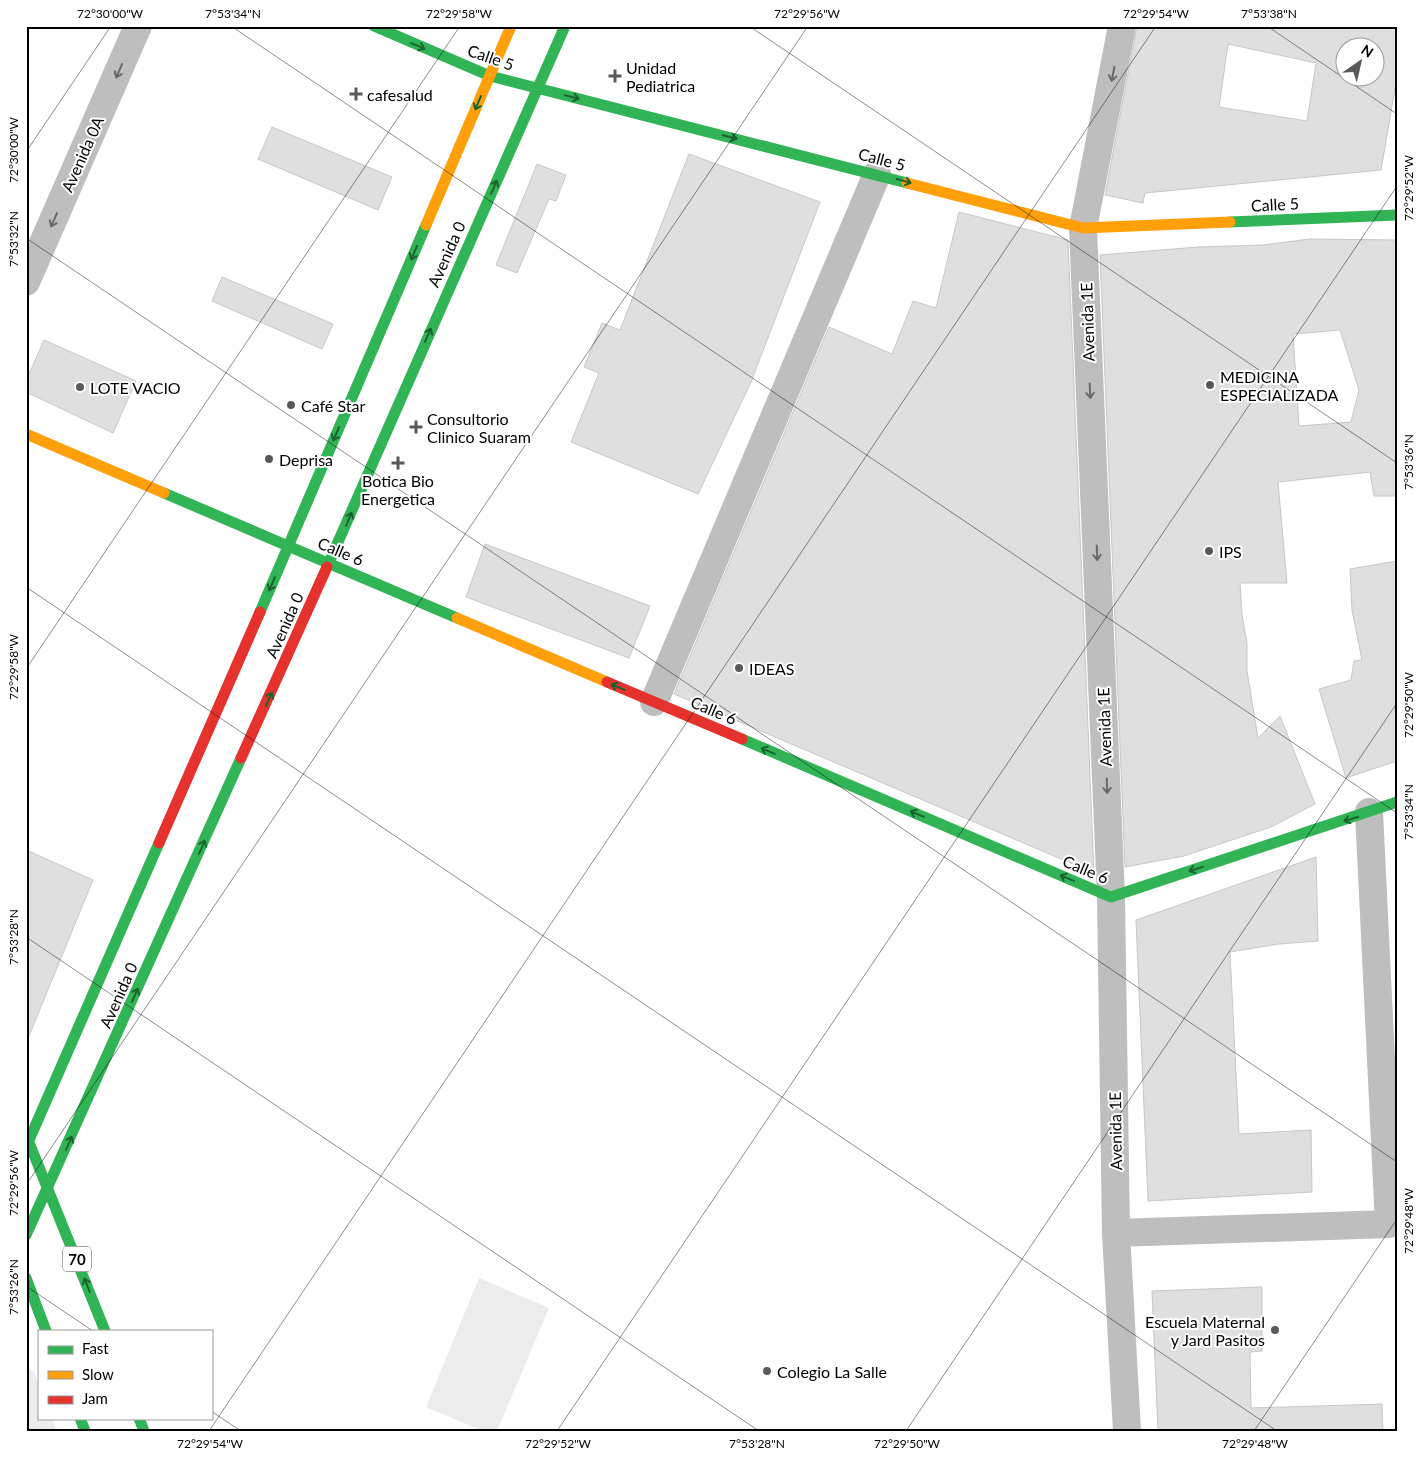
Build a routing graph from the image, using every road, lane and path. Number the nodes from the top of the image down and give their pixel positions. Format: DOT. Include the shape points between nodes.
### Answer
graph roads {
  1 [pos="138,26"];
  2 [pos="374,26"];
  3 [pos="511,26"];
  4 [pos="564,26"];
  5 [pos="1122,26"];
  6 [pos="490,76"];
  7 [pos="538,88"];
  8 [pos="877,174"];
  9 [pos="1397,215"];
  10 [pos="1083,228"];
  11 [pos="26,282"];
  12 [pos="26,434"];
  13 [pos="288,546"];
  14 [pos="329,564"];
  15 [pos="654,702"];
  16 [pos="1397,802"];
  17 [pos="1370,812"];
  18 [pos="1111,897"];
  19 [pos="27,1141"];
  20 [pos="48,1187"];
  21 [pos="1116,1233"];
  22 [pos="26,1235"];
  23 [pos="26,1278"];
  24 [pos="46,1330"];
  25 [pos="105,1330"];
  26 [pos="1127,1431"];
  1 -- 11 [label="street, Avenida 0A, one-way"];
  2 -- 6 [label="street, Calle 5, one-way"];
  3 -- 6 [label="street, Avenida 0"];
  4 -- 7 [label="street, Avenida 0"];
  5 -- 10 [label="street, Avenida 1E, one-way"];
  6 -- 7 [label="street, Calle 5"];
  6 -- 13 [label="street, Avenida 0, one-way"];
  7 -- 8 [label="street, Calle 5, one-way"];
  14 -- 7 [label="street, Avenida 0, one-way"];
  8 -- 10 [label="street, Calle 5, one-way"];
  8 -- 15 [label="street"];
  9 -- 10 [label="street, Calle 5"];
  10 -- 18 [label="street, Avenida 1E, one-way"];
  12 -- 13 [label="street, Calle 6"];
  13 -- 14 [label="street, Calle 6"];
  13 -- 19 [label="street, Avenida 0, one-way"];
  15 -- 14 [label="street, Calle 6, one-way"];
  20 -- 14 [label="street, Avenida 0, one-way"];
  18 -- 15 [label="street, Calle 6, one-way"];
  16 -- 17 [label="street, Calle 6"];
  17 -- 18 [label="street, Calle 6, one-way"];
  17 -- 21 [label="street" via="1389,1224"];
  18 -- 21 [label="street, Avenida 1E"];
  19 -- 20 [label="street, 70"];
  20 -- 22 [label="street, Avenida 0"];
  25 -- 20 [label="street, 70, one-way"];
  21 -- 26 [label="street, Avenida 1E"];
  23 -- 24 [label="street"];
}
